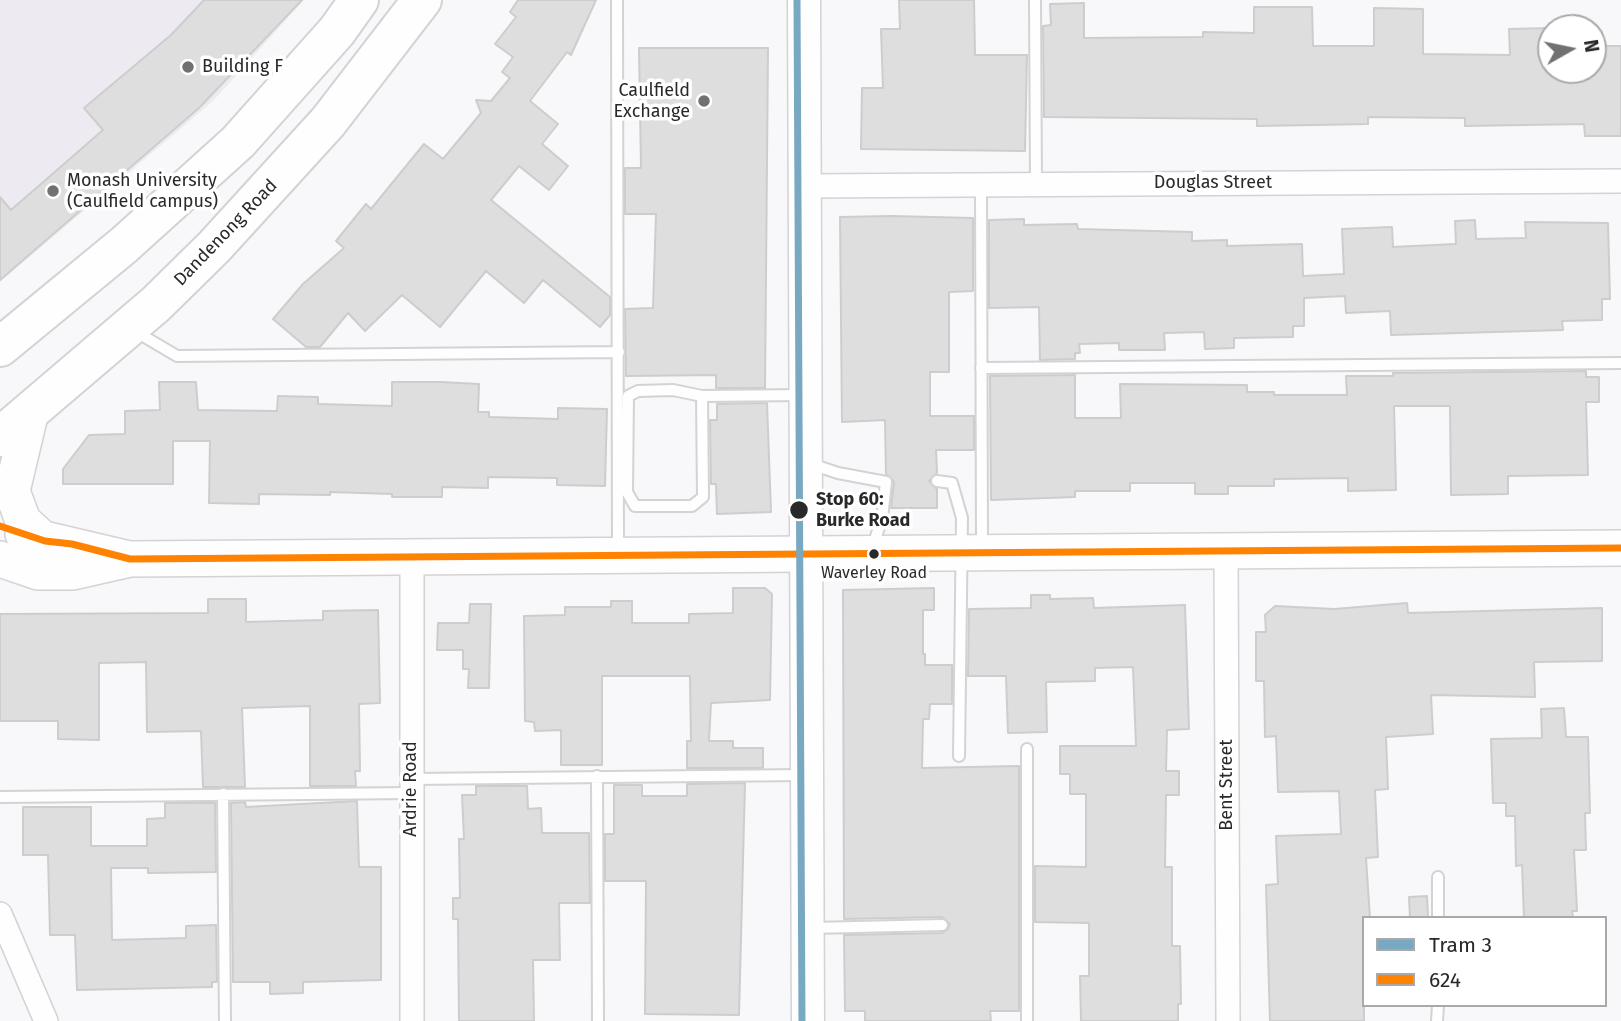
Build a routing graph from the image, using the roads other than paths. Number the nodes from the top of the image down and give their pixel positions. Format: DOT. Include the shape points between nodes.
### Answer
graph roads {
  1 [pos="359,0"];
  2 [pos="422,0"];
  3 [pos="617,0"];
  4 [pos="804,0"];
  5 [pos="1035,0"];
  6 [pos="1621,181"];
  7 [pos="1036,184"];
  8 [pos="981,185"];
  9 [pos="804,186"];
  10 [pos="128,327"];
  11 [pos="0,347"];
  12 [pos="619,352"];
  13 [pos="1621,363"];
  14 [pos="981,368"];
  15 [pos="805,395"];
  16 [pos="702,396"];
  17 [pos="31,411"];
  18 [pos="0,437"];
  19 [pos="805,463"];
  20 [pos="937,481"];
  21 [pos="0,526"];
  22 [pos="1621,548"];
  23 [pos="1226,550"];
  24 [pos="971,552"];
  25 [pos="806,553"];
  26 [pos="870,553"];
  27 [pos="618,554"];
  28 [pos="42,556"];
  29 [pos="412,556"];
  30 [pos="0,559"];
  31 [pos="0,576"];
  32 [pos="1027,749"];
  33 [pos="960,756"];
  34 [pos="807,775"];
  35 [pos="597,776"];
  36 [pos="411,786"];
  37 [pos="223,794"];
  38 [pos="0,797"];
  39 [pos="1438,877"];
  40 [pos="0,914"];
  41 [pos="1438,916"];
  42 [pos="942,925"];
  43 [pos="807,928"];
  44 [pos="46,1021"];
  45 [pos="225,1021"];
  46 [pos="412,1021"];
  47 [pos="598,1021"];
  48 [pos="808,1021"];
  49 [pos="1027,1021"];
  50 [pos="1228,1021"];
  1 -- 11 [label="highway" via="237,142 124,245"];
  2 -- 10 [label="highway, Dandenong Road" via="292,164 215,247"];
  3 -- 12 [label="lane"];
  4 -- 9 [label="main road"];
  5 -- 7 [label="lane"];
  6 -- 7 [label="street, Douglas Street"];
  7 -- 8 [label="street, Douglas Street"];
  8 -- 9 [label="street, Douglas Street"];
  8 -- 14 [label="lane"];
  9 -- 15 [label="main road"];
  10 -- 12 [label="lane" via="177,356"];
  10 -- 17 [label="highway, Dandenong Road"];
  12 -- 27 [label="lane"];
  13 -- 14 [label="lane"];
  14 -- 24 [label="lane"];
  15 -- 16 [label="lane"];
  15 -- 19 [label="main road"];
  16 -- 16 [label="lane" via="673,390 638,391 628,396 627,492 635,506 692,506 703,497"];
  17 -- 18 [label="highway, Dandenong Road"];
  17 -- 28 [label="main road" via="12,491"];
  19 -- 25 [label="main road"];
  19 -- 26 [label="lane" via="886,482 882,519"];
  20 -- 24 [label="lane" via="952,483"];
  21 -- 28 [label="main road"];
  22 -- 23 [label="main road"];
  23 -- 24 [label="main road"];
  23 -- 50 [label="street, Bent Street"];
  24 -- 26 [label="main road"];
  24 -- 33 [label="lane"];
  25 -- 26 [label="main road"];
  25 -- 27 [label="main road"];
  25 -- 34 [label="main road"];
  27 -- 29 [label="main road"];
  28 -- 29 [label="main road"];
  28 -- 30 [label="main road"];
  28 -- 31 [label="main road"];
  29 -- 36 [label="street, Ardrie Road"];
  32 -- 49 [label="lane"];
  34 -- 35 [label="lane"];
  34 -- 43 [label="main road"];
  35 -- 36 [label="lane"];
  35 -- 47 [label="lane"];
  36 -- 37 [label="lane"];
  36 -- 46 [label="street, Ardrie Road"];
  37 -- 38 [label="lane"];
  37 -- 45 [label="lane"];
  39 -- 41 [label="lane"];
  40 -- 44 [label="street"];
  42 -- 43 [label="lane"];
  43 -- 48 [label="main road"];
}
